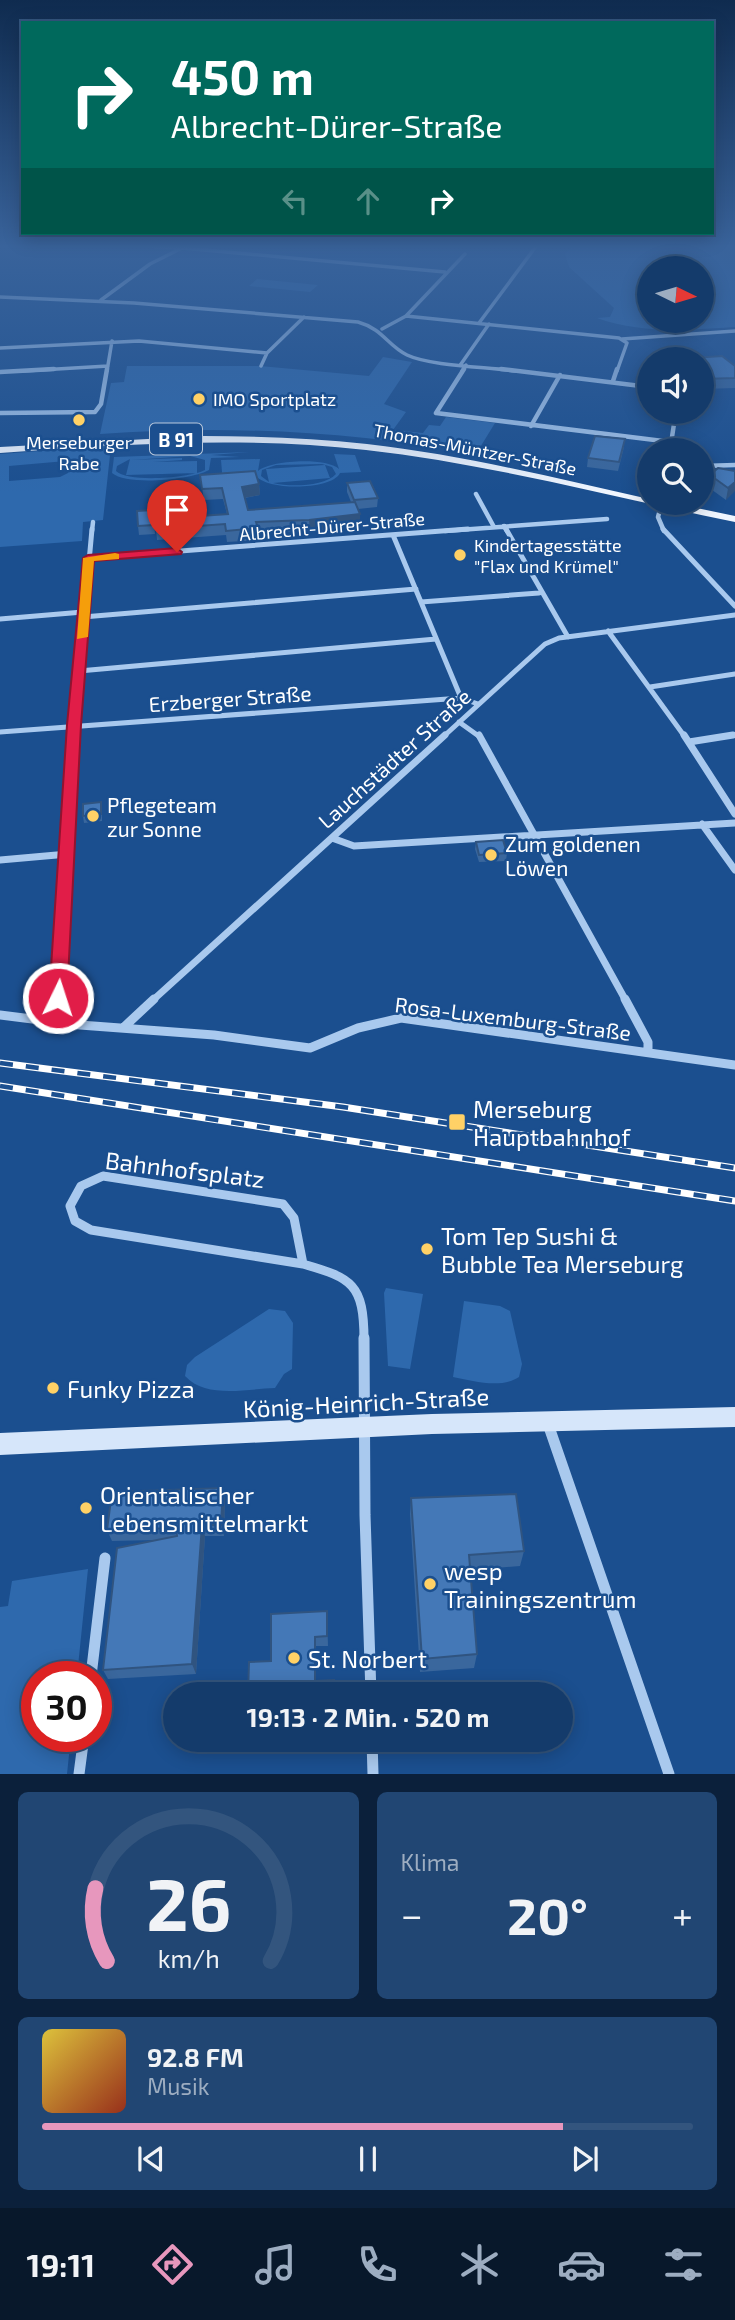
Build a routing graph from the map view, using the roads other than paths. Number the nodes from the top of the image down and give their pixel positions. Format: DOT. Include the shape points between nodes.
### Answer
graph roads {
  1 [pos="292,328"];
  2 [pos="378,328"];
  3 [pos="487,328"];
  4 [pos="523,328"];
  5 [pos="382,329"];
  6 [pos="735,331"];
  7 [pos="622,339"];
  8 [pos="112,341"];
  9 [pos="0,348"];
  10 [pos="267,353"];
  11 [pos="463,364"];
  12 [pos="108,366"];
  13 [pos="261,366"];
  14 [pos="0,372"];
  15 [pos="560,375"];
  16 [pos="613,381"];
  17 [pos="637,385"];
  18 [pos="0,413"];
  19 [pos="531,426"];
  20 [pos="637,438"];
  21 [pos="374,445"];
  22 [pos="0,448"];
  23 [pos="735,465"];
  24 [pos="714,466"];
  25 [pos="637,492"];
  26 [pos="476,494"];
  27 [pos="637,499"];
  28 [pos="714,508"];
  29 [pos="735,513"];
  30 [pos="658,515"];
  31 [pos="714,515"];
  32 [pos="607,519"];
  33 [pos="735,519"];
  34 [pos="93,522"];
  35 [pos="504,526"];
  36 [pos="494,527"];
  37 [pos="393,535"];
  38 [pos="88,558"];
  39 [pos="416,589"];
  40 [pos="540,593"];
  41 [pos="421,602"];
  42 [pos="735,607"];
  43 [pos="83,615"];
  44 [pos="735,615"];
  45 [pos="0,619"];
  46 [pos="608,631"];
  47 [pos="568,637"];
  48 [pos="436,639"];
  49 [pos="79,671"];
  50 [pos="735,674"];
  51 [pos="650,687"];
  52 [pos="461,698"];
  53 [pos="478,704"];
  54 [pos="459,722"];
  55 [pos="74,725"];
  56 [pos="0,732"];
  57 [pos="735,735"];
  58 [pos="689,742"];
  59 [pos="735,814"];
  60 [pos="735,823"];
  61 [pos="702,824"];
  62 [pos="535,837"];
  63 [pos="332,838"];
  64 [pos="68,854"];
  65 [pos="0,860"];
  66 [pos="735,870"];
  67 [pos="0,1015"];
  68 [pos="56,1022"];
  69 [pos="124,1027"];
  70 [pos="648,1052"];
  71 [pos="735,1065"];
  72 [pos="303,1264"];
  73 [pos="735,1417"];
  74 [pos="547,1420"];
  75 [pos="364,1428"];
  76 [pos="0,1444"];
  77 [pos="105,1558"];
  78 [pos="93,1661"];
  79 [pos="371,1682"];
  80 [pos="82,1752"];
  81 [pos="372,1752"];
  82 [pos="79,1774"];
  83 [pos="373,1774"];
  84 [pos="669,1774"];
  1 -- 10 [label="street"];
  2 -- 5 [label="street"];
  3 -- 11 [label="street"];
  4 -- 7 [label="street"];
  5 -- 11 [label="street" via="404,354"];
  6 -- 7 [label="street"];
  7 -- 16 [label="street" via="627,343"];
  8 -- 9 [label="street"];
  8 -- 10 [label="street"];
  8 -- 12 [label="street"];
  10 -- 13 [label="street"];
  11 -- 15 [label="street"];
  11 -- 19 [label="street" via="436,413"];
  12 -- 14 [label="street"];
  12 -- 18 [label="street" via="101,404 95,412"];
  15 -- 16 [label="street"];
  15 -- 19 [label="street"];
  16 -- 17 [label="street"];
  19 -- 20 [label="street"];
  21 -- 22 [label="main road, Thomas-Müntzer-Straße / B 91" via="196,438"];
  21 -- 25 [label="main road, Thomas-Müntzer-Straße / B 91" via="472,457"];
  21 -- 27 [label="main road, Thomas-Müntzer-Straße / B 91"];
  23 -- 24 [label="street"];
  26 -- 36 [label="street"];
  28 -- 29 [label="main road"];
  30 -- 42 [label="street" via="668,538"];
  31 -- 33 [label="main road, Thomas-Müntzer-Straße / B 91"];
  32 -- 35 [label="street, Albrecht-Dürer-Straße"];
  34 -- 38 [label="street"];
  35 -- 36 [label="street, Albrecht-Dürer-Straße"];
  35 -- 40 [label="street"];
  36 -- 37 [label="street, Albrecht-Dürer-Straße"];
  37 -- 38 [label="street, Albrecht-Dürer-Straße"];
  37 -- 39 [label="street"];
  38 -- 43 [label="street"];
  39 -- 41 [label="street"];
  39 -- 43 [label="street"];
  40 -- 41 [label="street"];
  40 -- 47 [label="street"];
  41 -- 48 [label="street"];
  43 -- 45 [label="street"];
  43 -- 49 [label="street"];
  44 -- 46 [label="street, Lauchstädter Straße"];
  46 -- 47 [label="street, Lauchstädter Straße"];
  46 -- 51 [label="street"];
  47 -- 53 [label="street, Lauchstädter Straße" via="545,644"];
  48 -- 49 [label="street"];
  48 -- 52 [label="street"];
  49 -- 55 [label="street"];
  50 -- 51 [label="street"];
  51 -- 58 [label="street"];
  52 -- 53 [label="street"];
  52 -- 55 [label="street, Erzberger Straße"];
  53 -- 54 [label="street, Lauchstädter Straße"];
  54 -- 62 [label="street" via="478,733"];
  54 -- 63 [label="street, Lauchstädter Straße"];
  55 -- 56 [label="street, Erzberger Straße"];
  55 -- 64 [label="street"];
  57 -- 58 [label="street"];
  58 -- 59 [label="street"];
  60 -- 61 [label="street"];
  61 -- 62 [label="street"];
  61 -- 66 [label="street"];
  62 -- 63 [label="street" via="354,846"];
  62 -- 70 [label="street" via="648,1042"];
  63 -- 69 [label="street, Lauchstädter Straße"];
  64 -- 65 [label="street"];
  64 -- 68 [label="street"];
  67 -- 68 [label="street, Rosa-Luxemburg-Straße"];
  68 -- 69 [label="street, Rosa-Luxemburg-Straße"];
  69 -- 70 [label="street, Rosa-Luxemburg-Straße" via="310,1048 386,1018 401,1018"];
  70 -- 71 [label="street, Rosa-Luxemburg-Straße"];
  72 -- 72 [label="street, Bahnhofsplatz" via="91,1230 75,1221 71,1202 78,1187 103,1176 283,1204 294,1218"];
  72 -- 75 [label="street, Bahnhofsplatz" via="341,1275 359,1299 364,1333"];
  73 -- 74 [label="main road, König-Heinrich-Straße"];
  74 -- 75 [label="main road, König-Heinrich-Straße"];
  74 -- 84 [label="street"];
  75 -- 76 [label="main road, König-Heinrich-Straße"];
  75 -- 79 [label="street, Bahnhofsplatz"];
  77 -- 78 [label="street"];
  80 -- 82 [label="street"];
  81 -- 83 [label="street"];
}
